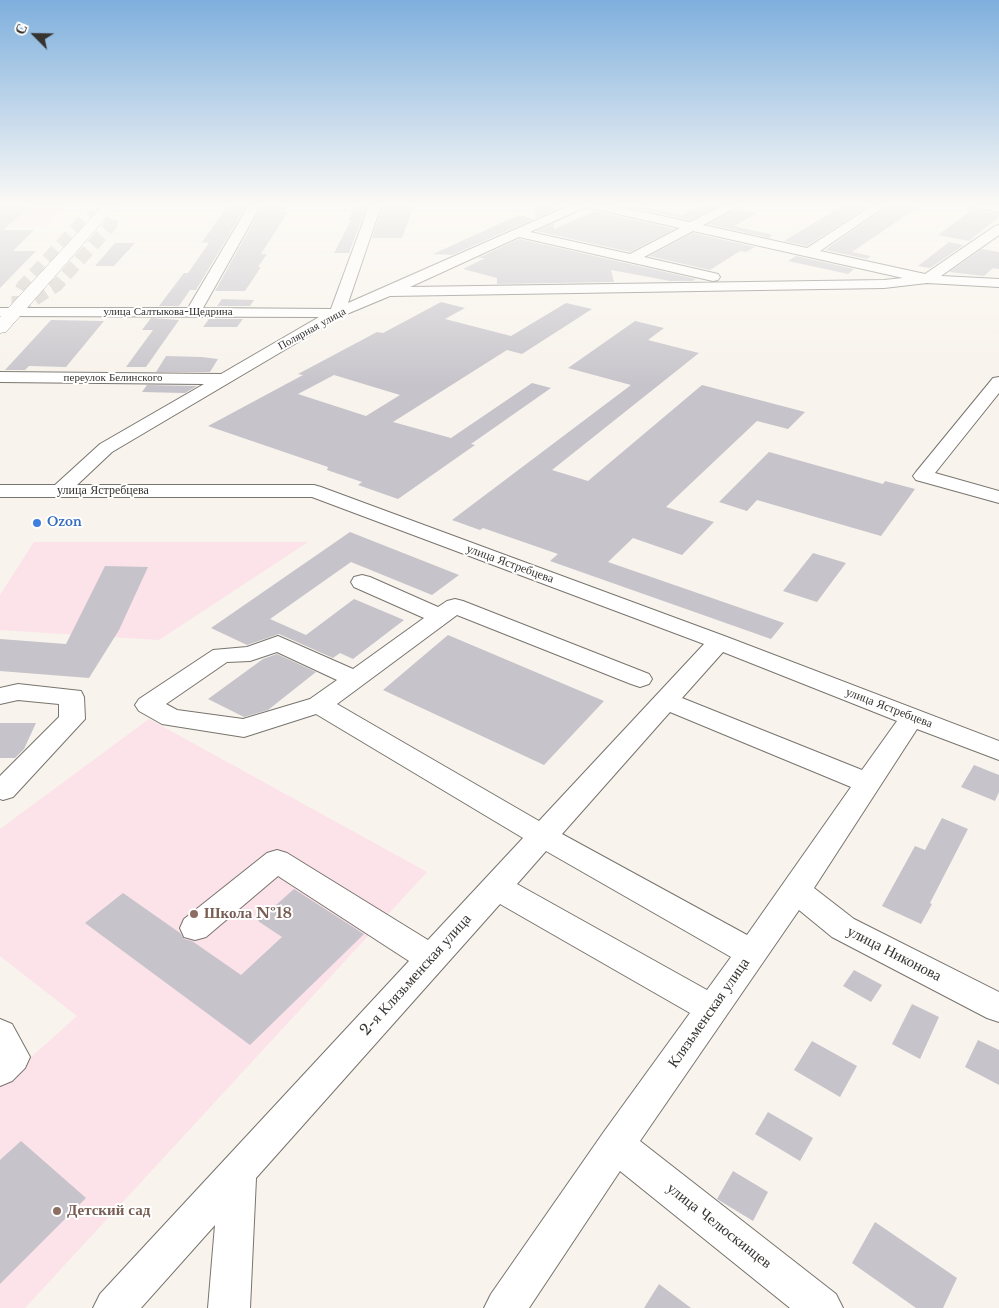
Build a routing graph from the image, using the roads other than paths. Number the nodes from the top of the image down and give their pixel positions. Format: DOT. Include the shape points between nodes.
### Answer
graph roads {
  1 [pos="53,264"];
  2 [pos="221,264"];
  3 [pos="354,264"];
  4 [pos="450,264"];
  5 [pos="653,264"];
  6 [pos="862,264"];
  7 [pos="949,264"];
  8 [pos="927,279"];
  9 [pos="999,283"];
  10 [pos="751,286"];
  11 [pos="388,292"];
  12 [pos="7,312"];
  13 [pos="193,312"];
  14 [pos="337,313"];
  15 [pos="0,328"];
  16 [pos="0,377"];
  17 [pos="225,379"];
  18 [pos="999,382"];
  19 [pos="0,491"];
  20 [pos="60,491"];
  21 [pos="999,497"];
  22 [pos="362,582"];
  23 [pos="441,617"];
  24 [pos="718,642"];
  25 [pos="354,679"];
  26 [pos="640,679"];
  27 [pos="0,696"];
  28 [pos="665,702"];
  29 [pos="319,705"];
  30 [pos="912,717"];
  31 [pos="999,751"];
  32 [pos="868,783"];
  33 [pos="3,790"];
  34 [pos="542,836"];
  35 [pos="496,887"];
  36 [pos="796,891"];
  37 [pos="196,928"];
  38 [pos="752,953"];
  39 [pos="431,958"];
  40 [pos="999,1008"];
  41 [pos="712,1009"];
  42 [pos="0,1034"];
  43 [pos="0,1070"];
  44 [pos="616,1145"];
  45 [pos="238,1172"];
  46 [pos="114,1308"];
  47 [pos="229,1308"];
  48 [pos="506,1308"];
  49 [pos="822,1308"];
  1 -- 12 [label="main road"];
  2 -- 13 [label="street"];
  3 -- 14 [label="street"];
  4 -- 11 [label="street, Полярная улица"];
  5 -- 10 [label="street"];
  6 -- 8 [label="street"];
  7 -- 8 [label="street"];
  8 -- 9 [label="street"];
  8 -- 10 [label="street" via="884,284"];
  10 -- 11 [label="street"];
  11 -- 14 [label="street, Полярная улица"];
  12 -- 13 [label="street, улица Салтыкова-Щедрина"];
  12 -- 15 [label="main road"];
  13 -- 14 [label="street, улица Салтыкова-Щедрина"];
  14 -- 17 [label="street, Полярная улица"];
  16 -- 17 [label="street, переулок Белинского"];
  17 -- 20 [label="street, Полярная улица" via="106,448"];
  18 -- 21 [label="street" via="923,476"];
  19 -- 20 [label="street, улица Ястребцева"];
  20 -- 24 [label="street, улица Ястребцева" via="314,491"];
  22 -- 23 [label="street"];
  23 -- 25 [label="street"];
  23 -- 26 [label="street" via="455,606"];
  24 -- 28 [label="street, 2-я Клязьменская улица"];
  24 -- 30 [label="street, улица Ястребцева"];
  25 -- 29 [label="street"];
  25 -- 29 [label="street" via="278,643 250,654 222,655 148,705 171,718 244,728"];
  27 -- 33 [label="street" via="18,692 72,697 72,719"];
  28 -- 32 [label="street"];
  28 -- 34 [label="street, 2-я Клязьменская улица"];
  29 -- 34 [label="street"];
  30 -- 31 [label="street, улица Ястребцева"];
  30 -- 32 [label="street, Клязьменская улица"];
  32 -- 36 [label="street, Клязьменская улица"];
  34 -- 35 [label="street, 2-я Клязьменская улица"];
  34 -- 38 [label="street"];
  35 -- 39 [label="street, 2-я Клязьменская улица"];
  35 -- 41 [label="street"];
  36 -- 38 [label="street, Клязьменская улица"];
  36 -- 40 [label="street, улица Никонова" via="843,928"];
  37 -- 39 [label="street" via="277,861"];
  38 -- 41 [label="street, Клязьменская улица"];
  39 -- 45 [label="street, 2-я Клязьменская улица"];
  41 -- 44 [label="street, Клязьменская улица"];
  42 -- 43 [label="street" via="13,1057"];
  44 -- 48 [label="street, Клязьменская улица"];
  44 -- 49 [label="street, улица Челюскинцев"];
  45 -- 46 [label="street, 2-я Клязьменская улица"];
  45 -- 47 [label="street"];
}
